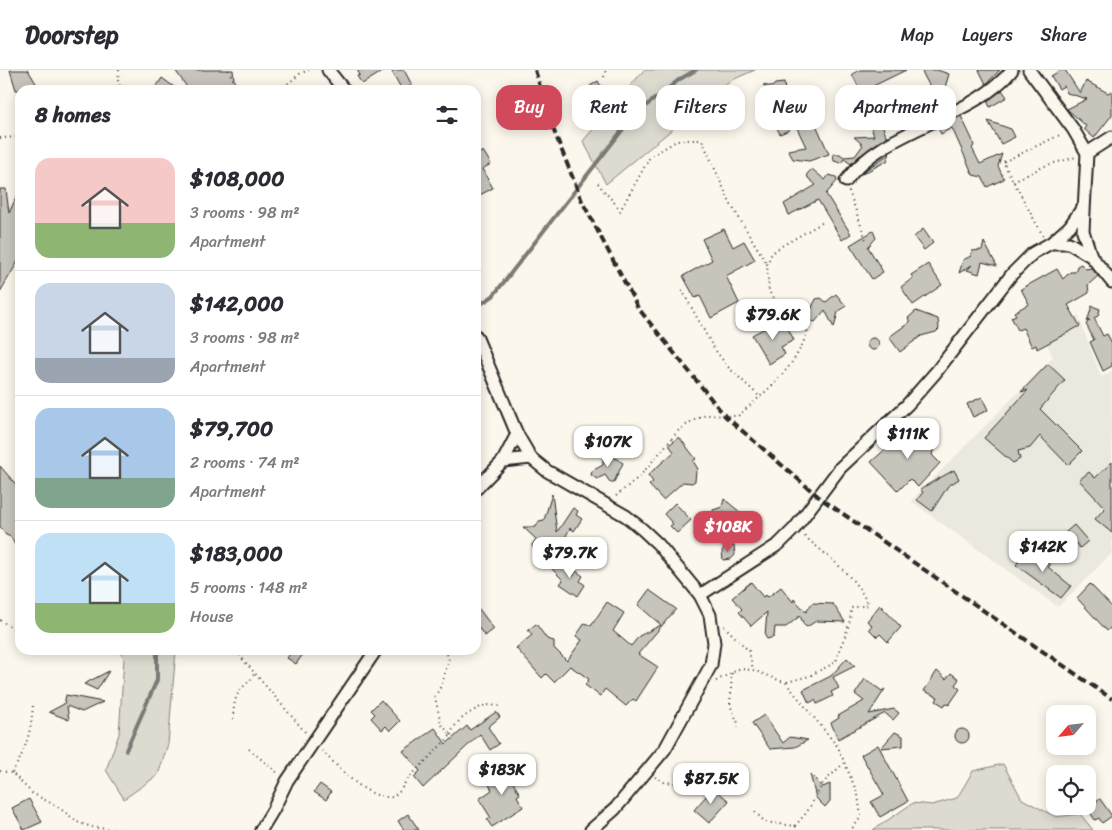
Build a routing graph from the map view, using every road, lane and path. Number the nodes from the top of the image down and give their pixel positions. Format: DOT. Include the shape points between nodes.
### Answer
graph roads {
  1 [pos="119,70"];
  2 [pos="228,70"];
  3 [pos="309,70"];
  4 [pos="328,70"];
  5 [pos="606,70"];
  6 [pos="1012,70"];
  7 [pos="1029,70"];
  8 [pos="604,77"];
  9 [pos="120,85"];
  10 [pos="236,85"];
  11 [pos="286,85"];
  12 [pos="340,85"];
  13 [pos="1073,129"];
  14 [pos="1112,137"];
  15 [pos="0,138"];
  16 [pos="15,138"];
  17 [pos="1087,153"];
  18 [pos="1012,181"];
  19 [pos="846,182"];
  20 [pos="598,183"];
  21 [pos="1084,206"];
  22 [pos="825,221"];
  23 [pos="867,243"];
  24 [pos="1050,243"];
  25 [pos="1091,256"];
  26 [pos="767,264"];
  27 [pos="1112,282"];
  28 [pos="682,290"];
  29 [pos="481,348"];
  30 [pos="761,398"];
  31 [pos="517,434"];
  32 [pos="531,458"];
  33 [pos="503,461"];
  34 [pos="481,484"];
  35 [pos="607,505"];
  36 [pos="795,528"];
  37 [pos="700,594"];
  38 [pos="710,616"];
  39 [pos="0,620"];
  40 [pos="15,629"];
  41 [pos="240,655"];
  42 [pos="373,655"];
  43 [pos="448,655"];
  44 [pos="753,670"];
  45 [pos="732,673"];
  46 [pos="254,674"];
  47 [pos="786,682"];
  48 [pos="699,687"];
  49 [pos="33,703"];
  50 [pos="500,706"];
  51 [pos="233,719"];
  52 [pos="738,731"];
  53 [pos="451,735"];
  54 [pos="313,743"];
  55 [pos="249,748"];
  56 [pos="844,763"];
  57 [pos="0,770"];
  58 [pos="645,770"];
  59 [pos="12,773"];
  60 [pos="287,781"];
  61 [pos="711,786"];
  62 [pos="755,812"];
  63 [pos="795,826"];
  64 [pos="121,830"];
  65 [pos="261,830"];
  66 [pos="591,830"];
  67 [pos="799,830"];
  68 [pos="851,830"];
  1 -- 9 [label="path"];
  2 -- 10 [label="path"];
  3 -- 11 [label="path"];
  4 -- 12 [label="street"];
  5 -- 8 [label="path"];
  6 -- 19 [label="street" via="984,94 877,151 859,164"];
  7 -- 13 [label="street"];
  13 -- 17 [label="street"];
  13 -- 18 [label="path" via="1002,162"];
  14 -- 17 [label="street"];
  15 -- 16 [label="path"];
  17 -- 18 [label="path" via="1047,165"];
  17 -- 21 [label="street"];
  18 -- 24 [label="path"];
  19 -- 23 [label="path"];
  20 -- 26 [label="path" via="614,198 620,211 650,157 678,140 702,140 730,203"];
  21 -- 24 [label="street" via="1070,226"];
  21 -- 25 [label="street" via="1083,231"];
  22 -- 26 [label="path" via="780,247 772,253"];
  24 -- 25 [label="street" via="1069,243"];
  24 -- 36 [label="street" via="1033,253 1012,274 936,372 907,405 840,468"];
  25 -- 27 [label="street"];
  26 -- 30 [label="path" via="769,292 803,320 808,329 799,354"];
  28 -- 30 [label="path" via="713,347 727,366"];
  29 -- 31 [label="street"];
  30 -- 35 [label="path" via="738,416 706,415 679,430 640,476"];
  31 -- 32 [label="street"];
  31 -- 33 [label="street"];
  32 -- 33 [label="street"];
  32 -- 35 [label="street"];
  33 -- 34 [label="street"];
  35 -- 37 [label="street" via="648,534"];
  36 -- 37 [label="street" via="779,544"];
  36 -- 47 [label="path" via="846,573 868,605 851,608 847,635 838,648 836,662 809,676"];
  37 -- 38 [label="street"];
  38 -- 44 [label="path" via="730,630 748,651"];
  38 -- 48 [label="street" via="714,643 711,665"];
  39 -- 40 [label="path"];
  41 -- 46 [label="path"];
  42 -- 54 [label="street"];
  43 -- 53 [label="path" via="442,684 435,697 441,724"];
  44 -- 45 [label="path" via="739,669"];
  44 -- 47 [label="path"];
  45 -- 48 [label="path"];
  45 -- 52 [label="path" via="730,705"];
  46 -- 51 [label="path" via="234,700"];
  46 -- 54 [label="path"];
  47 -- 56 [label="path" via="838,747"];
  48 -- 58 [label="street" via="665,749"];
  49 -- 59 [label="path" via="32,727"];
  50 -- 53 [label="path" via="484,705 452,728"];
  53 -- 54 [label="path" via="406,780 400,791 387,798 361,786"];
  54 -- 60 [label="street"];
  55 -- 60 [label="path"];
  56 -- 63 [label="path" via="823,783"];
  56 -- 68 [label="path" via="858,795 861,817"];
  57 -- 59 [label="path"];
  58 -- 61 [label="path" via="664,782"];
  58 -- 66 [label="street" via="615,808"];
  59 -- 64 [label="path" via="32,793 79,823"];
  60 -- 65 [label="street"];
  62 -- 63 [label="path" via="765,822"];
  63 -- 67 [label="path"];
}
